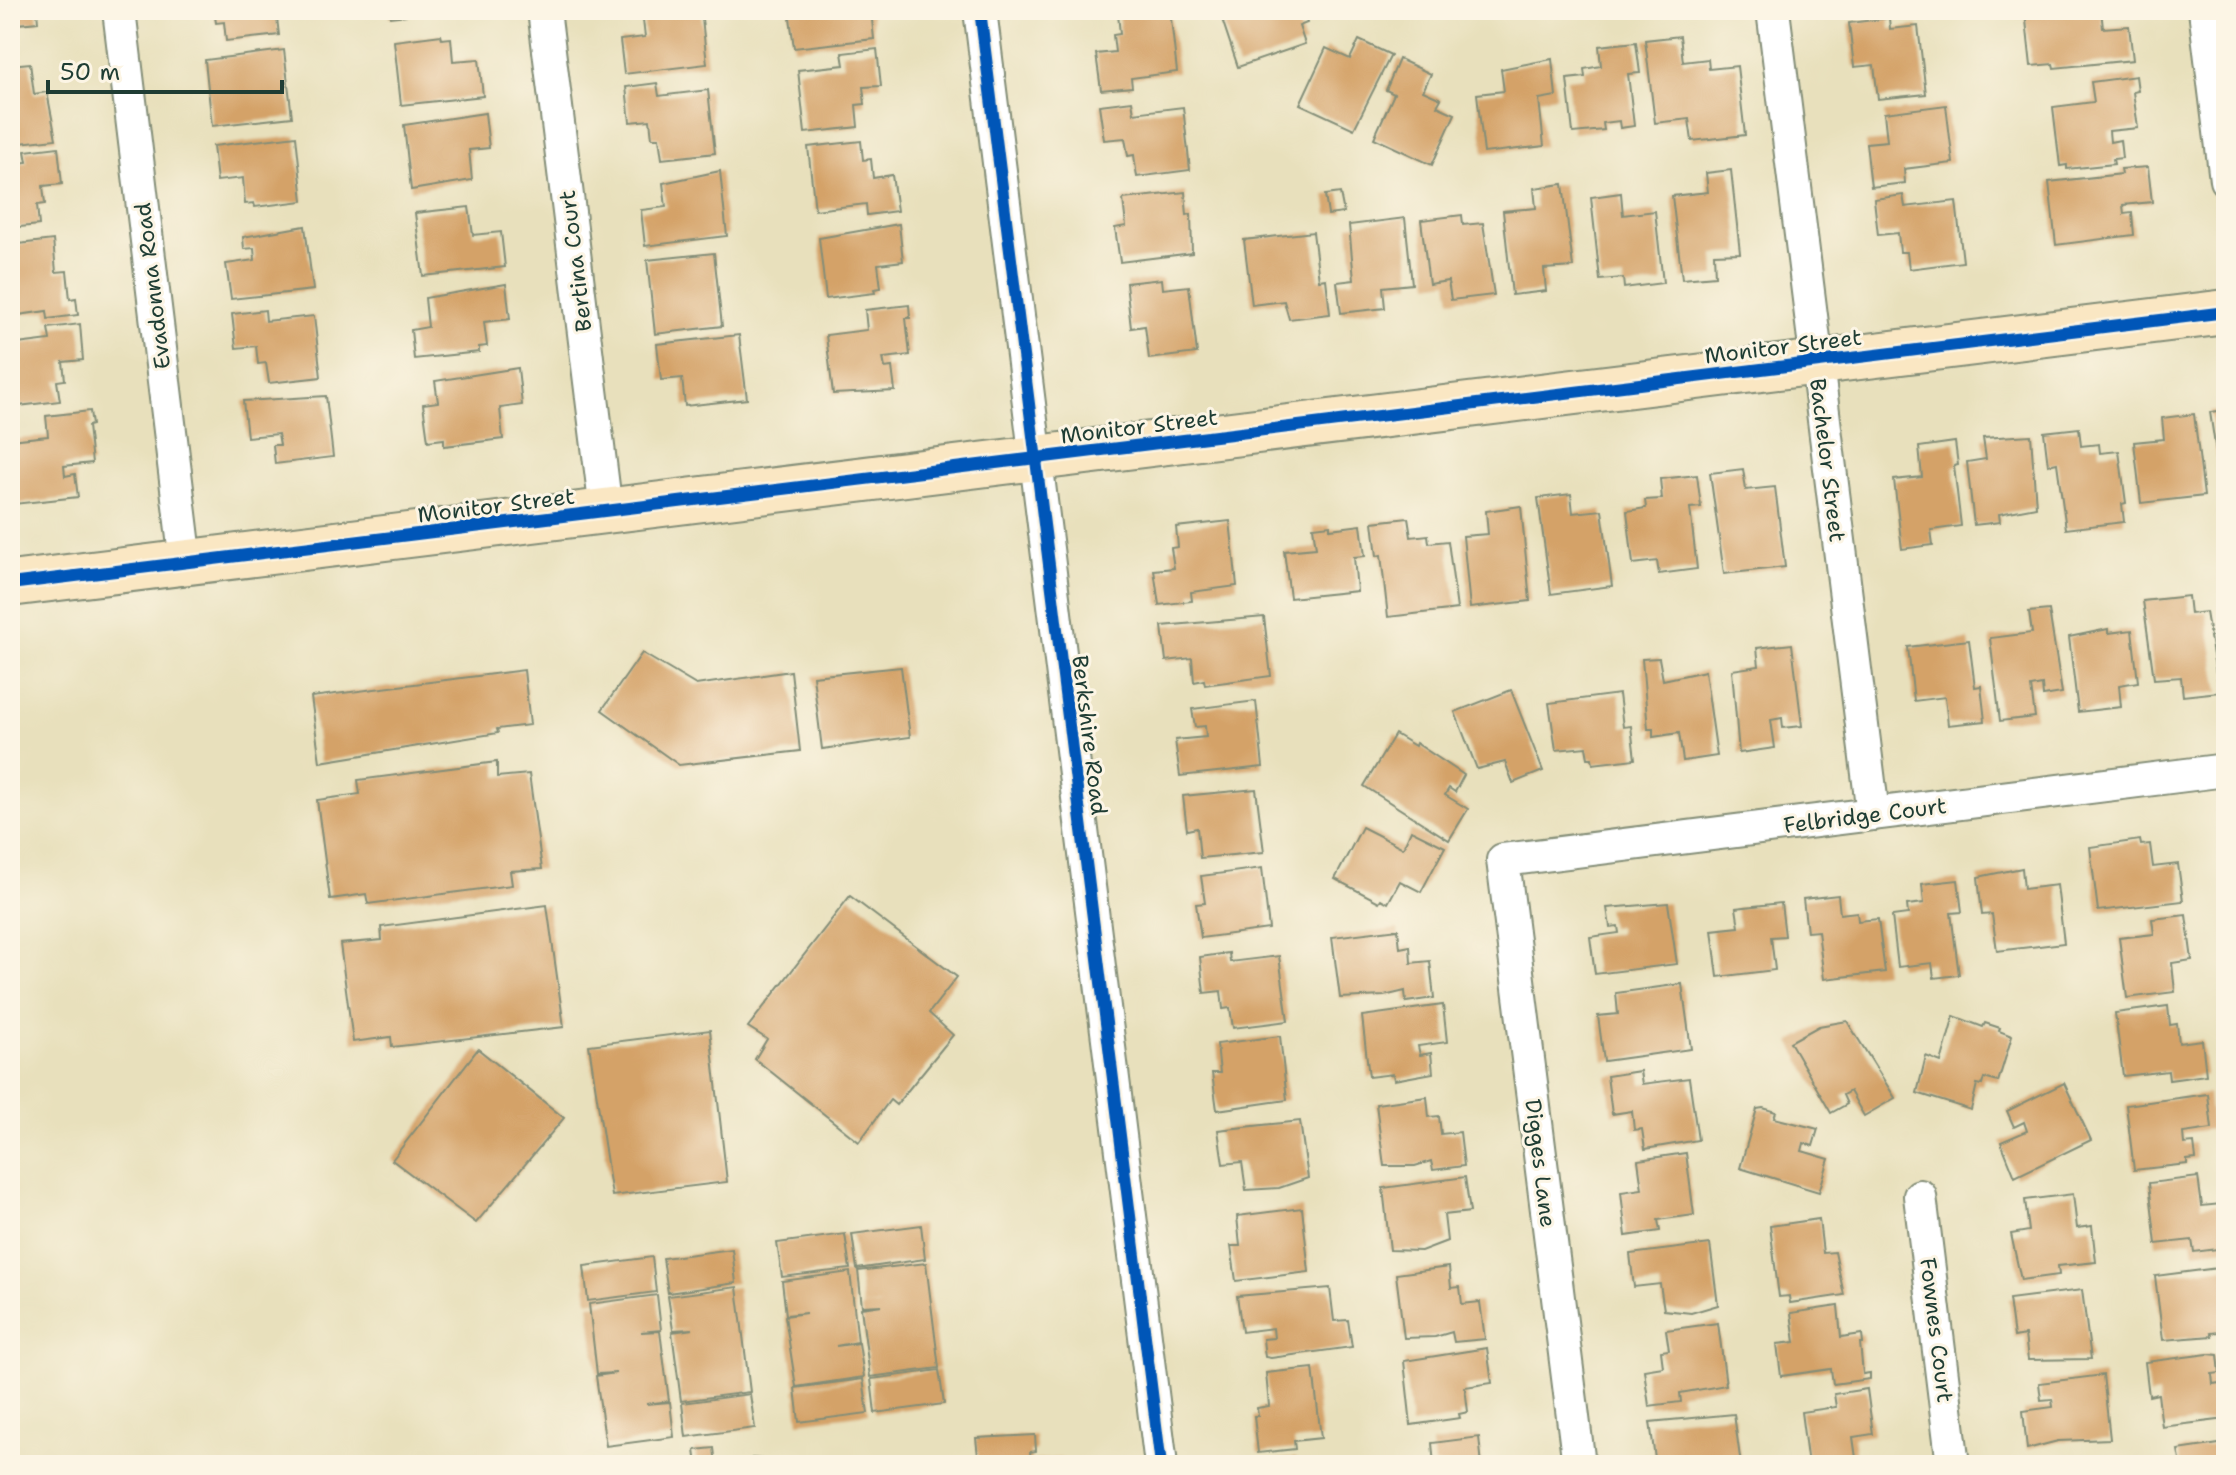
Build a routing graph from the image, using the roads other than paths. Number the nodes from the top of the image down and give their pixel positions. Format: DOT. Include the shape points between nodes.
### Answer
graph roads {
  1 [pos="119,10"];
  2 [pos="544,10"];
  3 [pos="980,10"];
  4 [pos="1773,10"];
  5 [pos="2205,10"];
  6 [pos="2226,180"];
  7 [pos="2226,312"];
  8 [pos="1816,362"];
  9 [pos="1035,459"];
  10 [pos="606,511"];
  11 [pos="186,563"];
  12 [pos="10,584"];
  13 [pos="2226,770"];
  14 [pos="1873,814"];
  15 [pos="1503,860"];
  16 [pos="1920,1196"];
  17 [pos="1161,1465"];
  18 [pos="1579,1465"];
  19 [pos="1953,1465"];
  1 -- 11 [label="street, Evadonna Road"];
  2 -- 10 [label="street, Bertina Court"];
  3 -- 9 [label="street, Berkshire Road"];
  4 -- 8 [label="street, Bachelor Street"];
  5 -- 6 [label="street"];
  7 -- 8 [label="street, Monitor Street"];
  8 -- 9 [label="street, Monitor Street"];
  8 -- 14 [label="street, Bachelor Street"];
  9 -- 10 [label="street, Monitor Street"];
  9 -- 17 [label="street, Berkshire Road"];
  10 -- 11 [label="street, Monitor Street"];
  11 -- 12 [label="street, Monitor Street"];
  13 -- 14 [label="street, Felbridge Court"];
  14 -- 15 [label="street, Felbridge Court"];
  15 -- 18 [label="street, Digges Lane"];
  16 -- 19 [label="street, Fownes Court"];
}
